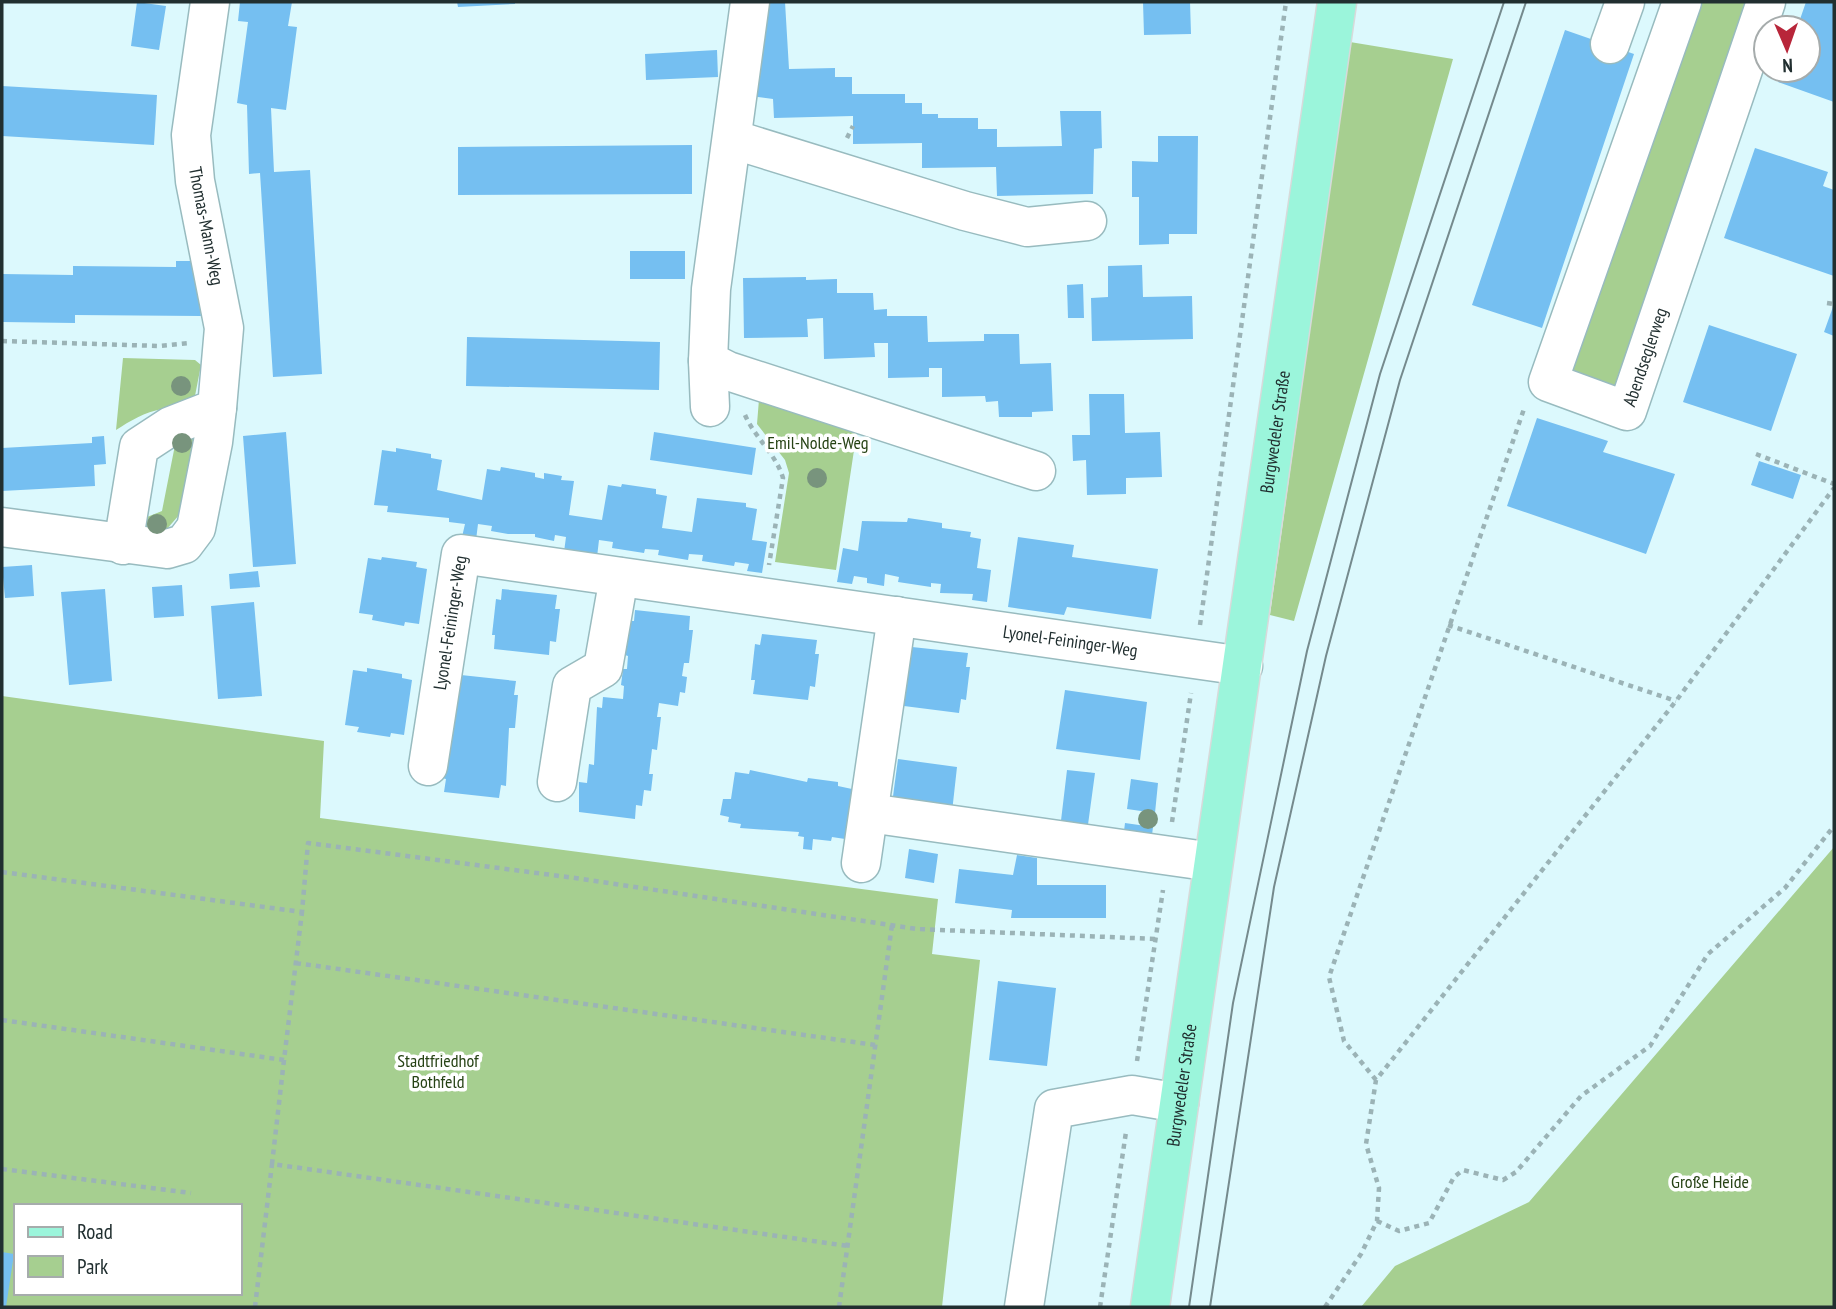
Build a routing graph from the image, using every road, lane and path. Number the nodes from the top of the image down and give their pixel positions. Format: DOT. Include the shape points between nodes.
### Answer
graph roads {
  1 [pos="210,2"];
  2 [pos="750,2"];
  3 [pos="1286,2"];
  4 [pos="1337,2"];
  5 [pos="1605,2"];
  6 [pos="1625,2"];
  7 [pos="1682,2"];
  8 [pos="1766,2"];
  9 [pos="732,139"];
  10 [pos="1087,221"];
  11 [pos="1827,303"];
  12 [pos="1834,304"];
  13 [pos="223,340"];
  14 [pos="2,341"];
  15 [pos="718,366"];
  16 [pos="1548,382"];
  17 [pos="710,407"];
  18 [pos="216,408"];
  19 [pos="1756,454"];
  20 [pos="1036,471"];
  21 [pos="1834,486"];
  22 [pos="2,527"];
  23 [pos="124,545"];
  24 [pos="619,577"];
  25 [pos="764,597"];
  26 [pos="897,616"];
  27 [pos="1448,625"];
  28 [pos="1196,658"];
  29 [pos="1243,666"];
  30 [pos="1676,701"];
  31 [pos="428,766"];
  32 [pos="557,782"];
  33 [pos="869,813"];
  34 [pos="1834,826"];
  35 [pos="1168,855"];
  36 [pos="1213,862"];
  37 [pos="862,863"];
  38 [pos="2,872"];
  39 [pos="302,912"];
  40 [pos="892,925"];
  41 [pos="1156,939"];
  42 [pos="296,963"];
  43 [pos="2,1020"];
  44 [pos="875,1045"];
  45 [pos="284,1060"];
  46 [pos="1376,1080"];
  47 [pos="1132,1095"];
  48 [pos="1179,1103"];
  49 [pos="272,1164"];
  50 [pos="2,1168"];
  51 [pos="191,1193"];
  52 [pos="1377,1221"];
  53 [pos="848,1246"];
  54 [pos="255,1307"];
  55 [pos="839,1307"];
  56 [pos="1024,1307"];
  57 [pos="1100,1307"];
  58 [pos="1150,1307"];
  59 [pos="1325,1307"];
  1 -- 13 [label="street, Thomas-Mann-Weg" via="191,135 195,181 222,306"];
  2 -- 9 [label="street"];
  3 -- 28 [label="path"];
  4 -- 29 [label="main road, Burgwedeler Straße"];
  5 -- 6 [label="street" via="1601,42"];
  7 -- 16 [label="street"];
  8 -- 16 [label="street, Abendseglerweg" via="1627,411"];
  9 -- 10 [label="street" via="1027,227"];
  9 -- 15 [label="street" via="710,289"];
  11 -- 12 [label="path"];
  13 -- 14 [label="path" via="159,346"];
  13 -- 18 [label="street, Thomas-Mann-Weg"];
  15 -- 17 [label="street"];
  15 -- 20 [label="street"];
  15 -- 25 [label="path" via="750,428 779,464 783,478"];
  16 -- 27 [label="path" via="1531,389"];
  18 -- 23 [label="street" via="171,426 139,447"];
  18 -- 23 [label="street, Thomas-Mann-Weg" via="214,442 196,528 184,544 167,549"];
  19 -- 21 [label="path"];
  21 -- 30 [label="path"];
  22 -- 23 [label="street, Thomas-Mann-Weg"];
  24 -- 25 [label="street, Lyonel-Feininger-Weg"];
  24 -- 31 [label="street, Lyonel-Feininger-Weg" via="461,554"];
  24 -- 32 [label="street" via="603,668 572,687"];
  25 -- 26 [label="street, Lyonel-Feininger-Weg"];
  26 -- 28 [label="street, Lyonel-Feininger-Weg"];
  26 -- 33 [label="street"];
  27 -- 30 [label="path"];
  27 -- 46 [label="path" via="1329,977 1344,1041"];
  28 -- 29 [label="street, Lyonel-Feininger-Weg"];
  28 -- 35 [label="path"];
  29 -- 36 [label="main road, Burgwedeler Straße"];
  30 -- 46 [label="path"];
  33 -- 35 [label="street"];
  33 -- 37 [label="street"];
  34 -- 52 [label="path" via="1785,888 1708,954 1650,1046 1581,1096 1516,1171 1503,1180 1463,1170 1454,1177 1429,1223 1399,1231"];
  35 -- 36 [label="street"];
  35 -- 41 [label="path"];
  36 -- 48 [label="main road, Burgwedeler Straße"];
  38 -- 39 [label="path"];
  39 -- 40 [label="path" via="308,843"];
  39 -- 42 [label="path"];
  40 -- 41 [label="path"];
  40 -- 44 [label="path"];
  41 -- 47 [label="path"];
  42 -- 44 [label="path"];
  42 -- 45 [label="path"];
  43 -- 45 [label="path"];
  44 -- 53 [label="path"];
  45 -- 49 [label="path"];
  46 -- 52 [label="path" via="1366,1144 1379,1188"];
  47 -- 48 [label="street"];
  47 -- 56 [label="street" via="1054,1109"];
  47 -- 57 [label="path"];
  48 -- 58 [label="main road, Burgwedeler Straße"];
  49 -- 53 [label="path"];
  49 -- 54 [label="path"];
  50 -- 51 [label="path"];
  52 -- 59 [label="path"];
  53 -- 55 [label="path"];
}
